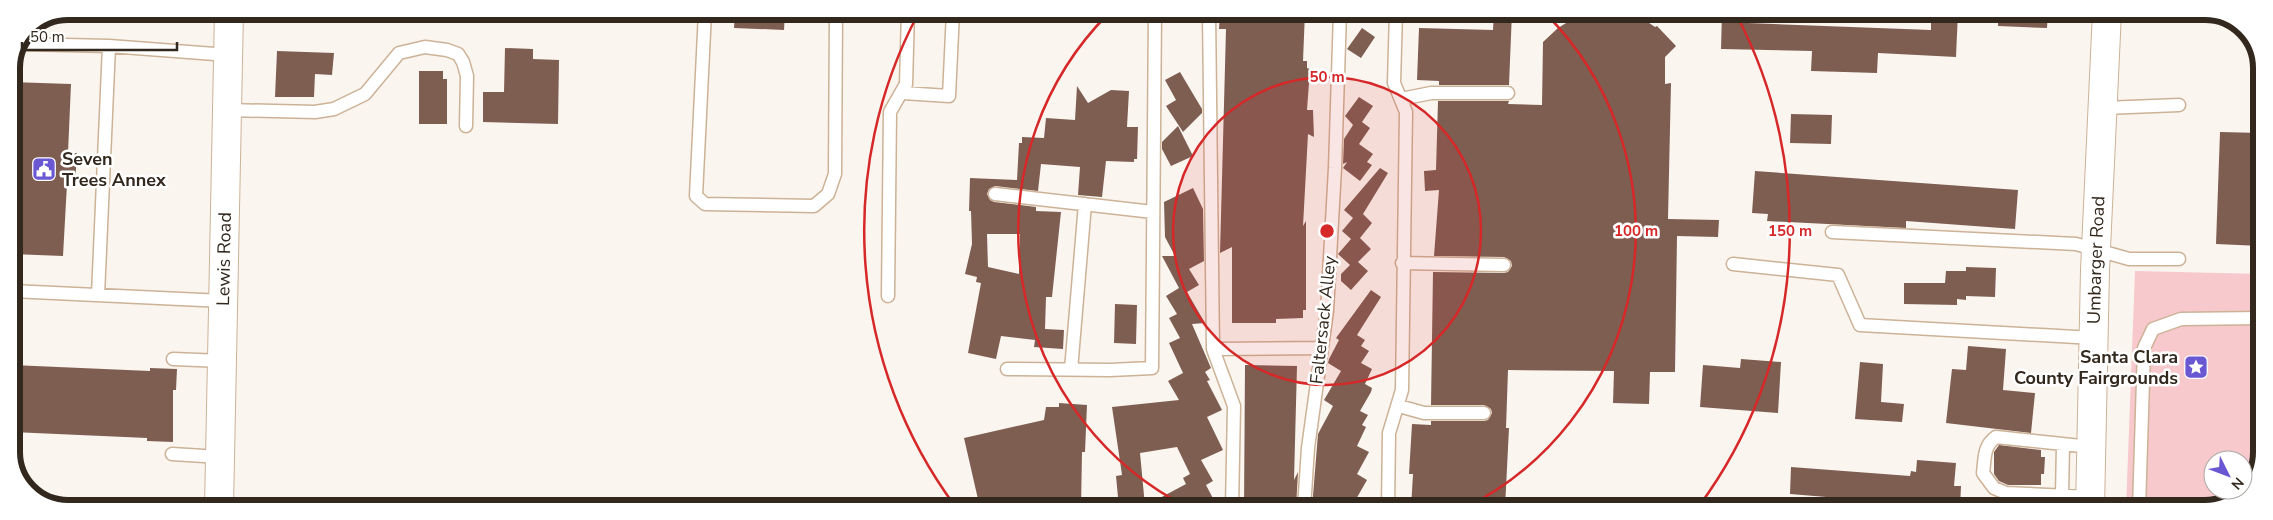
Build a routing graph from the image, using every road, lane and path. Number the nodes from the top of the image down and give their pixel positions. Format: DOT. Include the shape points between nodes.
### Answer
graph roads {
  1 [pos="230,20"];
  2 [pos="705,20"];
  3 [pos="836,20"];
  4 [pos="908,20"];
  5 [pos="953,20"];
  6 [pos="1155,20"];
  7 [pos="1209,20"];
  8 [pos="1340,20"];
  9 [pos="1396,20"];
  10 [pos="2107,20"];
  11 [pos="27,44"];
  12 [pos="109,46"];
  13 [pos="228,55"];
  14 [pos="1508,92"];
  15 [pos="903,93"];
  16 [pos="1401,99"];
  17 [pos="2180,105"];
  18 [pos="2104,108"];
  19 [pos="227,110"];
  20 [pos="466,126"];
  21 [pos="995,194"];
  22 [pos="1086,204"];
  23 [pos="1154,212"];
  24 [pos="1832,232"];
  25 [pos="2096,250"];
  26 [pos="2179,259"];
  27 [pos="1402,263"];
  28 [pos="1733,264"];
  29 [pos="1504,265"];
  30 [pos="20,291"];
  31 [pos="98,295"];
  32 [pos="888,296"];
  33 [pos="223,301"];
  34 [pos="2253,318"];
  35 [pos="2094,338"];
  36 [pos="1322,348"];
  37 [pos="1213,349"];
  38 [pos="173,359"];
  39 [pos="223,361"];
  40 [pos="1006,369"];
  41 [pos="1071,370"];
  42 [pos="1399,406"];
  43 [pos="1484,413"];
  44 [pos="2063,444"];
  45 [pos="2091,447"];
  46 [pos="172,454"];
  47 [pos="220,457"];
  48 [pos="2062,496"];
  49 [pos="219,500"];
  50 [pos="1232,500"];
  51 [pos="1305,500"];
  52 [pos="1388,500"];
  53 [pos="2078,500"];
  54 [pos="2090,500"];
  55 [pos="2139,500"];
  1 -- 13 [label="street, Lewis Road"];
  2 -- 3 [label="lane" via="696,196 705,204 814,206 828,194 835,174"];
  4 -- 15 [label="lane"];
  5 -- 15 [label="lane" via="949,96"];
  6 -- 23 [label="lane"];
  7 -- 37 [label="lane"];
  8 -- 36 [label="lane, Faltersack Alley" via="1334,196"];
  9 -- 16 [label="lane" via="1394,83"];
  10 -- 18 [label="street, Umbarger Road"];
  11 -- 12 [label="lane"];
  12 -- 13 [label="lane"];
  12 -- 31 [label="lane"];
  13 -- 19 [label="street, Lewis Road"];
  14 -- 16 [label="lane" via="1431,93"];
  15 -- 32 [label="lane" via="890,112"];
  16 -- 27 [label="lane" via="1406,112"];
  17 -- 18 [label="lane"];
  18 -- 25 [label="street, Umbarger Road"];
  19 -- 20 [label="lane" via="315,112 334,109 365,94 399,53 425,47 458,54 463,62 467,76"];
  19 -- 33 [label="street, Lewis Road"];
  21 -- 22 [label="lane"];
  22 -- 23 [label="lane"];
  22 -- 41 [label="lane"];
  23 -- 41 [label="lane" via="1152,368"];
  24 -- 25 [label="lane" via="2076,244"];
  25 -- 26 [label="lane" via="2128,259"];
  25 -- 35 [label="street, Umbarger Road"];
  27 -- 29 [label="lane"];
  27 -- 42 [label="lane" via="1402,390"];
  28 -- 35 [label="lane" via="1838,275 1860,325"];
  30 -- 31 [label="lane"];
  31 -- 33 [label="lane"];
  33 -- 39 [label="street, Lewis Road"];
  34 -- 55 [label="lane" via="2181,319 2153,329 2144,348"];
  35 -- 45 [label="street, Umbarger Road"];
  36 -- 37 [label="lane"];
  36 -- 51 [label="lane, Faltersack Alley"];
  37 -- 50 [label="lane" via="1234,406"];
  38 -- 39 [label="lane"];
  39 -- 47 [label="street, Lewis Road"];
  40 -- 41 [label="lane"];
  42 -- 43 [label="lane" via="1424,413"];
  42 -- 52 [label="lane" via="1389,433"];
  44 -- 45 [label="lane"];
  44 -- 48 [label="lane"];
  44 -- 48 [label="lane" via="1996,437 1985,450 1983,473 1994,488 2006,493"];
  45 -- 54 [label="street, Umbarger Road"];
  46 -- 47 [label="lane"];
  47 -- 49 [label="street, Lewis Road"];
  48 -- 53 [label="lane"];
}
